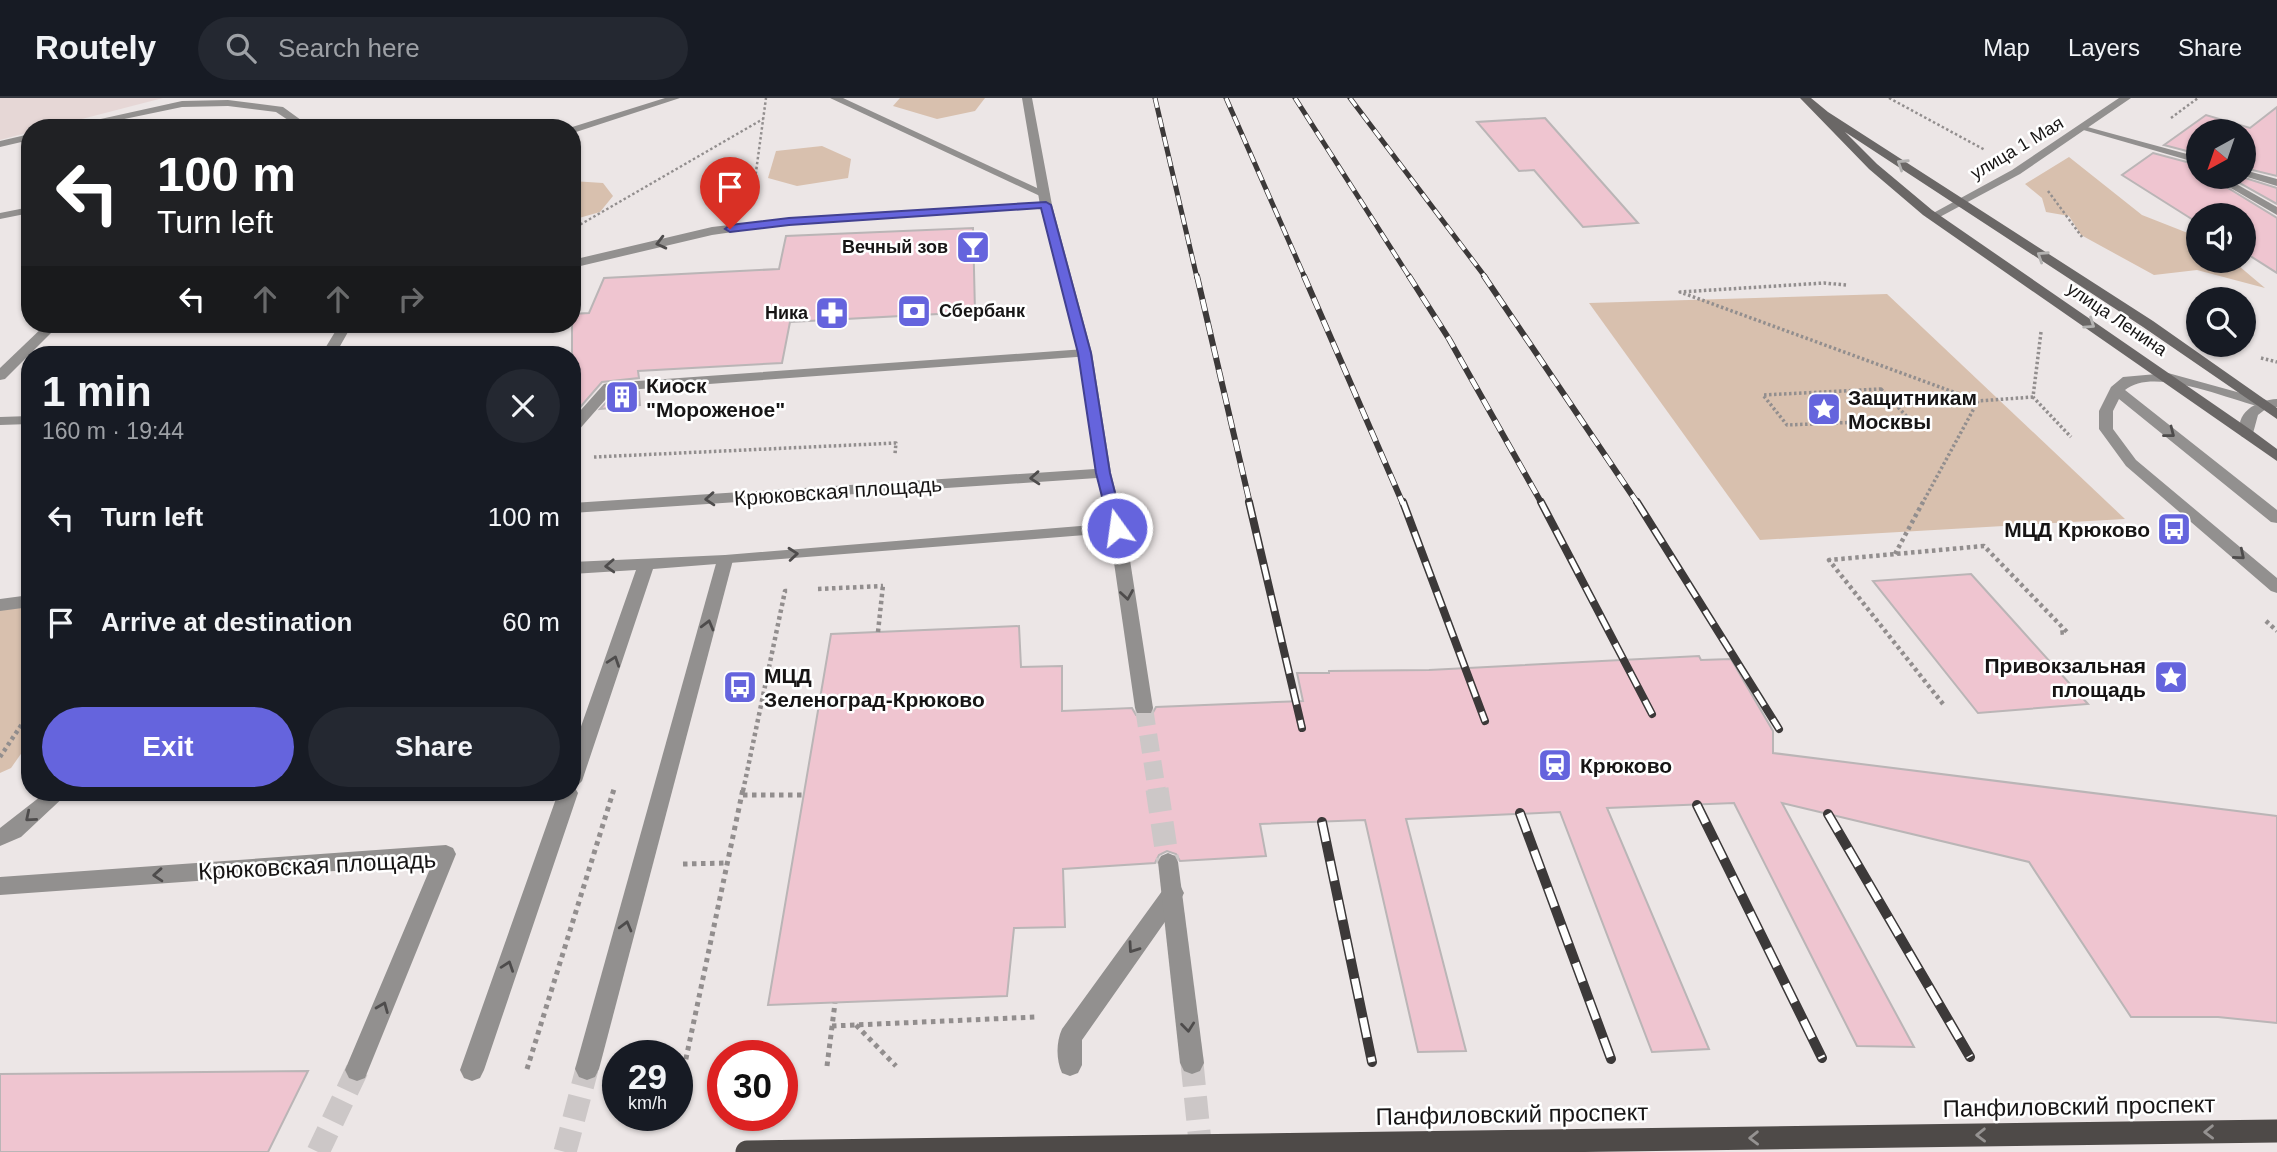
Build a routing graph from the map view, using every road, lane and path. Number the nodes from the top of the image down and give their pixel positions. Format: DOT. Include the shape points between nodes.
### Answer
graph roads {
  1 [pos="675,98"];
  2 [pos="766,98"];
  3 [pos="835,98"];
  4 [pos="1027,98"];
  5 [pos="1804,98"];
  6 [pos="1889,98"];
  7 [pos="2126,98"];
  8 [pos="1824,114"];
  9 [pos="109,119"];
  10 [pos="294,119"];
  11 [pos="763,119"];
  12 [pos="581,127"];
  13 [pos="2084,127"];
  14 [pos="21,139"];
  15 [pos="0,144"];
  16 [pos="2178,154"];
  17 [pos="2186,156"];
  18 [pos="2186,159"];
  19 [pos="2016,172"];
  20 [pos="2256,177"];
  21 [pos="2277,183"];
  22 [pos="2238,189"];
  23 [pos="1045,200"];
  24 [pos="1960,201"];
  25 [pos="21,212"];
  26 [pos="2277,212"];
  27 [pos="0,216"];
  28 [pos="1932,217"];
  29 [pos="581,224"];
  30 [pos="749,226"];
  31 [pos="581,262"];
  32 [pos="1846,285"];
  33 [pos="2031,325"];
  34 [pos="44,333"];
  35 [pos="31,346"];
  36 [pos="1085,353"];
  37 [pos="21,355"];
  38 [pos="0,376"];
  39 [pos="2168,377"];
  40 [pos="2116,390"];
  41 [pos="2033,397"];
  42 [pos="1978,401"];
  43 [pos="2269,403"];
  44 [pos="1896,405"];
  45 [pos="2277,415"];
  46 [pos="581,419"];
  47 [pos="21,420"];
  48 [pos="0,421"];
  49 [pos="2247,434"];
  50 [pos="2079,446"];
  51 [pos="2277,456"];
  52 [pos="1103,473"];
  53 [pos="581,507"];
  54 [pos="2277,518"];
  55 [pos="1117,528"];
  56 [pos="1895,554"];
  57 [pos="725,560"];
  58 [pos="648,563"];
  59 [pos="581,567"];
  60 [pos="2277,587"];
  61 [pos="813,589"];
  62 [pos="799,590"];
  63 [pos="21,602"];
  64 [pos="0,605"];
  65 [pos="878,632"];
  66 [pos="2057,633"];
  67 [pos="1943,704"];
  68 [pos="1144,708"];
  69 [pos="21,726"];
  70 [pos="581,755"];
  71 [pos="0,757"];
  72 [pos="618,776"];
  73 [pos="743,795"];
  74 [pos="804,795"];
  75 [pos="49,801"];
  76 [pos="565,801"];
  77 [pos="0,838"];
  78 [pos="1168,862"];
  79 [pos="0,886"];
  80 [pos="1172,892"];
  81 [pos="835,1003"];
  82 [pos="856,1025"];
  83 [pos="832,1026"];
  84 [pos="1070,1038"];
  85 [pos="690,1040"];
  86 [pos="1192,1063"];
  87 [pos="1070,1065"];
  88 [pos="827,1066"];
  89 [pos="896,1066"];
  90 [pos="527,1069"];
  91 [pos="587,1069"];
  92 [pos="357,1070"];
  93 [pos="472,1070"];
  94 [pos="2277,1131"];
  95 [pos="747,1152"];
  1 -- 12 [label="street"];
  2 -- 11 [label="path"];
  3 -- 23 [label="street"];
  4 -- 23 [label="street"];
  5 -- 8 [label="main road"];
  6 -- 19 [label="path" via="1988,151"];
  7 -- 13 [label="street, улица 1 Мая"];
  24 -- 8 [label="main road, улица Ленина, one-way"];
  8 -- 28 [label="main road, улица Ленина" via="1887,182"];
  9 -- 10 [label="street" via="182,104 228,103 279,109"];
  11 -- 29 [label="path"];
  11 -- 30 [label="path"];
  13 -- 16 [label="street"];
  13 -- 19 [label="street, улица 1 Мая"];
  14 -- 15 [label="street"];
  16 -- 17 [label="street"];
  16 -- 18 [label="street"];
  19 -- 24 [label="street, улица 1 Мая"];
  20 -- 21 [label="street"];
  22 -- 26 [label="street"];
  23 -- 30 [label="street"];
  23 -- 36 [label="street"];
  24 -- 28 [label="street, улица 1 Мая"];
  43 -- 24 [label="main road, улица Ленина, one-way"];
  25 -- 27 [label="street"];
  28 -- 39 [label="main road, улица Ленина, one-way"];
  30 -- 31 [label="street, one-way"];
  32 -- 42 [label="path" via="1680,292"];
  33 -- 41 [label="path" via="2041,332"];
  34 -- 35 [label="street"];
  36 -- 46 [label="street" via="609,387"];
  36 -- 52 [label="street"];
  37 -- 38 [label="street"];
  39 -- 40 [label="street" via="2128,380"];
  39 -- 43 [label="street"];
  39 -- 49 [label="main road, улица Ленина"];
  40 -- 54 [label="street, one-way"];
  40 -- 60 [label="street, one-way" via="2106,411 2106,429 2116,446"];
  41 -- 42 [label="path"];
  41 -- 50 [label="path"];
  42 -- 44 [label="path"];
  42 -- 56 [label="path"];
  43 -- 45 [label="main road, улица Ленина"];
  43 -- 49 [label="street" via="2249,416"];
  44 -- 44 [label="path" via="1910,420 1787,425 1763,395 1881,388"];
  47 -- 48 [label="street"];
  49 -- 51 [label="main road, улица Ленина"];
  52 -- 53 [label="street, Крюковская площадь, one-way"];
  52 -- 55 [label="street"];
  57 -- 55 [label="street, one-way"];
  55 -- 68 [label="street, one-way"];
  56 -- 66 [label="path" via="1984,546 2067,632"];
  56 -- 67 [label="path" via="1829,560"];
  57 -- 58 [label="street"];
  91 -- 57 [label="street, one-way"];
  58 -- 59 [label="street, one-way"];
  70 -- 58 [label="street, one-way"];
  61 -- 65 [label="path" via="883,586"];
  62 -- 73 [label="path" via="785,591"];
  63 -- 64 [label="street"];
  69 -- 71 [label="path"];
  72 -- 90 [label="path"];
  73 -- 74 [label="path"];
  73 -- 85 [label="path"];
  75 -- 77 [label="street, one-way"];
  93 -- 76 [label="street, one-way"];
  78 -- 80 [label="street"];
  92 -- 79 [label="street, Крюковская площадь, one-way" via="446,854"];
  80 -- 84 [label="street, one-way"];
  80 -- 86 [label="street, one-way"];
  81 -- 83 [label="path"];
  82 -- 83 [label="path"];
  82 -- 84 [label="path" via="1047,1016"];
  82 -- 89 [label="path"];
  83 -- 88 [label="path"];
  84 -- 87 [label="street"];
  94 -- 95 [label="main road, Панфиловский проспект, one-way, bridge"];
}
